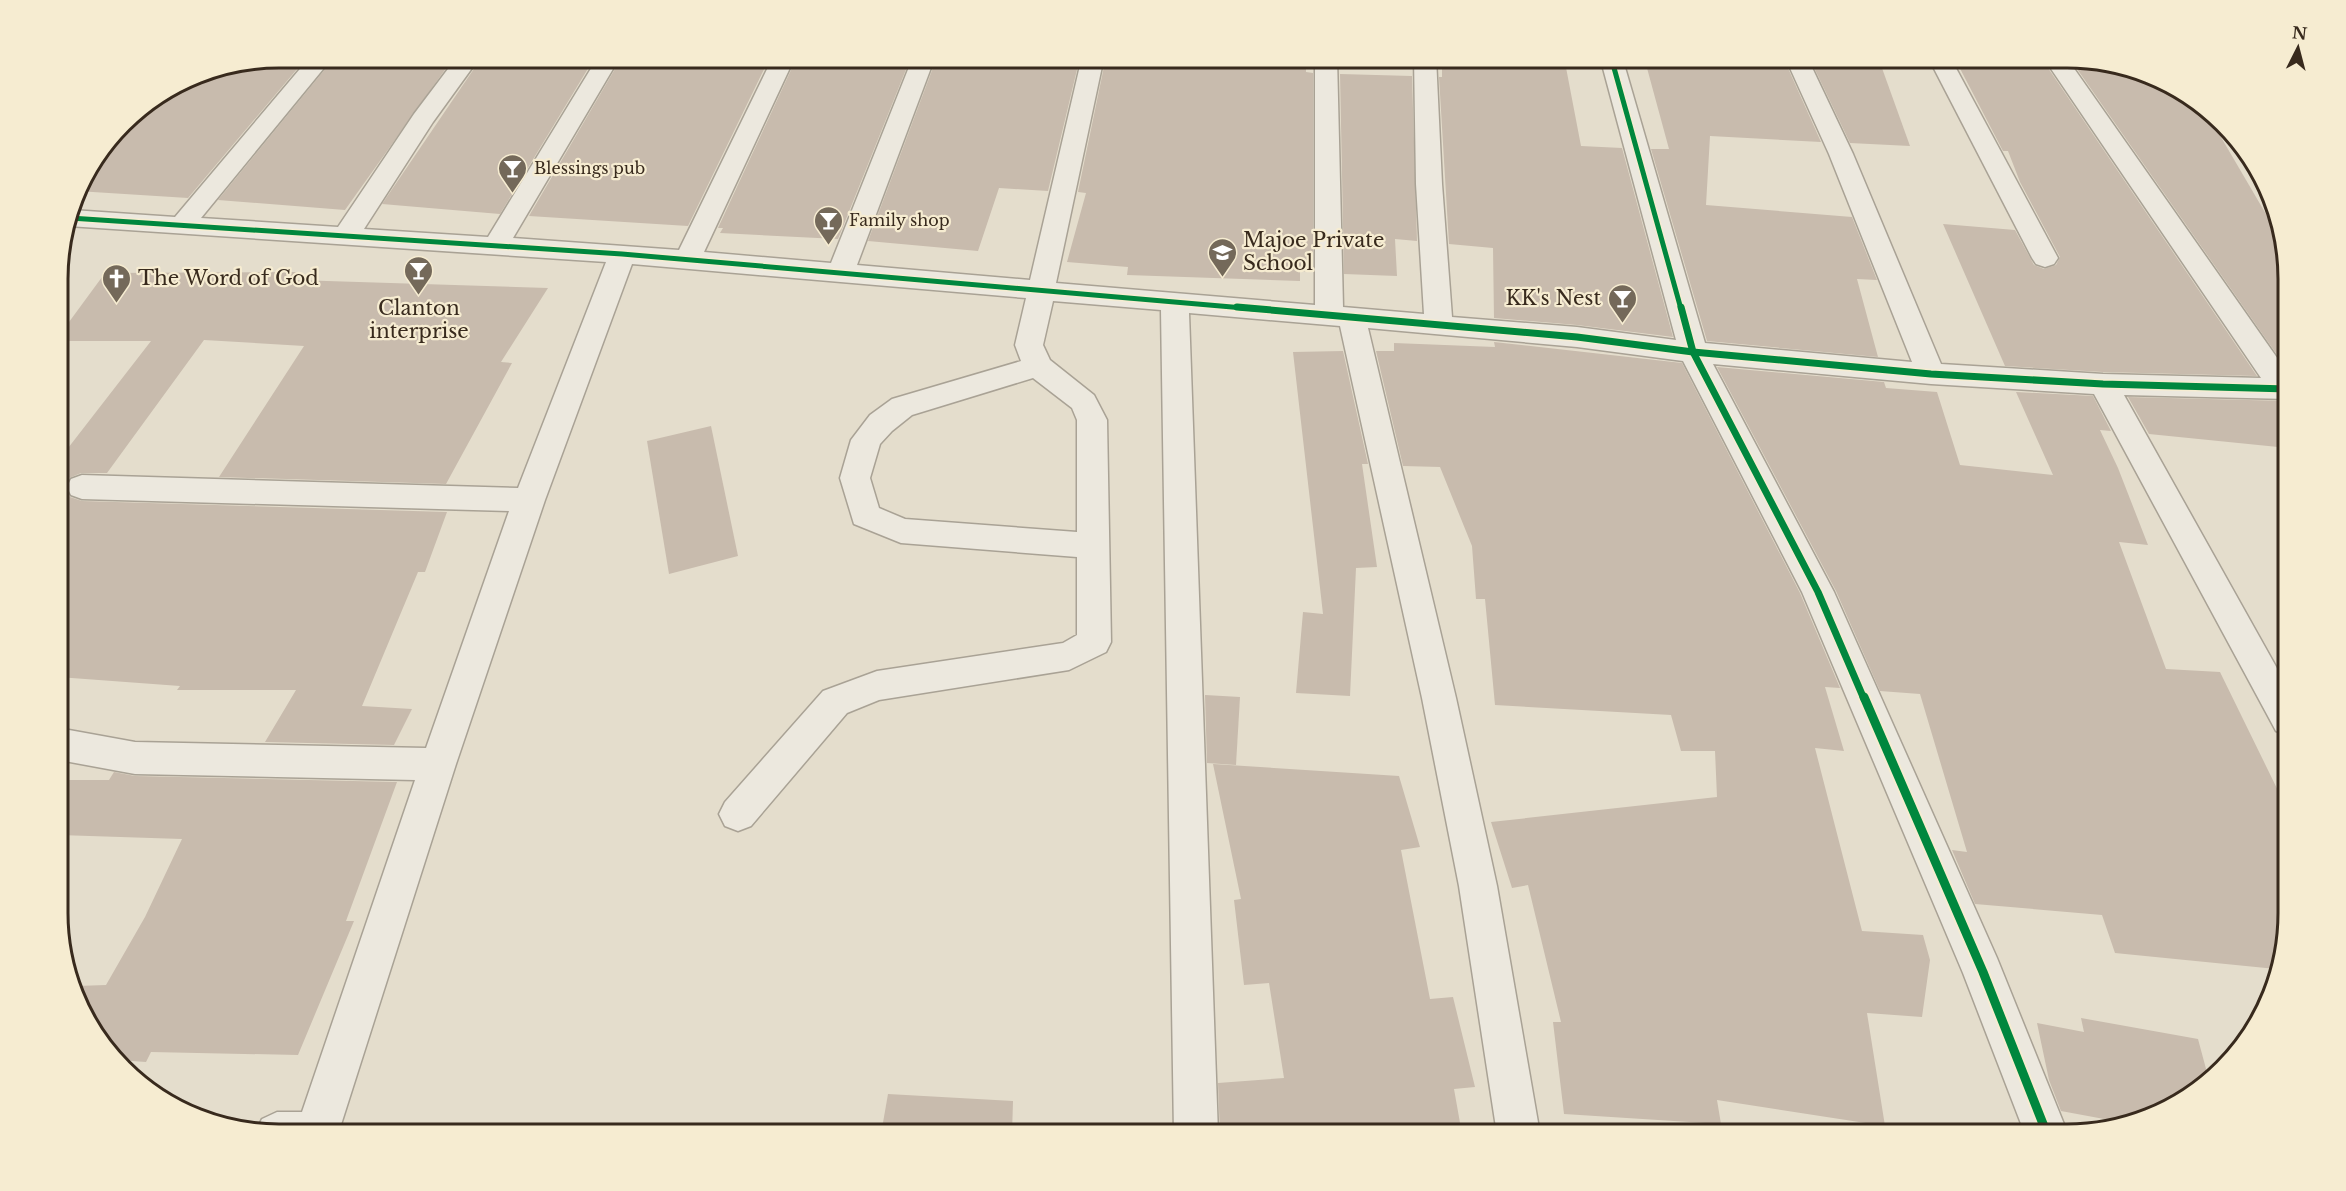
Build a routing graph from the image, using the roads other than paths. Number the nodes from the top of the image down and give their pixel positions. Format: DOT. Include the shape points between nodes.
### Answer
graph roads {
  1 [pos="313,68"];
  2 [pos="461,68"];
  3 [pos="602,68"];
  4 [pos="778,68"];
  5 [pos="920,68"];
  6 [pos="1091,68"];
  7 [pos="1327,68"];
  8 [pos="1425,68"];
  9 [pos="1614,68"];
  10 [pos="1801,68"];
  11 [pos="1945,68"];
  12 [pos="2062,68"];
  13 [pos="77,218"];
  14 [pos="181,226"];
  15 [pos="345,237"];
  16 [pos="495,246"];
  17 [pos="622,254"];
  18 [pos="2044,258"];
  19 [pos="688,259"];
  20 [pos="841,272"];
  21 [pos="1043,291"];
  22 [pos="1175,304"];
  23 [pos="1340,317"];
  24 [pos="1439,325"];
  25 [pos="1693,352"];
  26 [pos="1038,366"];
  27 [pos="1931,374"];
  28 [pos="2278,378"];
  29 [pos="2103,384"];
  30 [pos="2278,388"];
  31 [pos="82,487"];
  32 [pos="529,500"];
  33 [pos="1093,546"];
  34 [pos="2278,702"];
  35 [pos="68,746"];
  36 [pos="438,764"];
  37 [pos="738,814"];
  38 [pos="1196,1123"];
  39 [pos="1518,1123"];
  40 [pos="2044,1123"];
  41 [pos="319,1124"];
  1 -- 14 [label="street"];
  2 -- 15 [label="street"];
  3 -- 16 [label="street"];
  4 -- 19 [label="street"];
  5 -- 20 [label="street"];
  6 -- 21 [label="street"];
  7 -- 23 [label="street"];
  8 -- 24 [label="street"];
  9 -- 25 [label="street"];
  10 -- 27 [label="street" via="1841,154"];
  11 -- 18 [label="street"];
  12 -- 28 [label="street"];
  13 -- 14 [label="street"];
  14 -- 15 [label="street"];
  15 -- 16 [label="street"];
  16 -- 17 [label="street"];
  17 -- 19 [label="street"];
  17 -- 32 [label="street"];
  19 -- 20 [label="street"];
  20 -- 21 [label="street"];
  21 -- 22 [label="street"];
  21 -- 26 [label="street" via="1029,345"];
  22 -- 23 [label="street"];
  22 -- 38 [label="street"];
  23 -- 24 [label="street"];
  23 -- 39 [label="street" via="1447,733 1478,886"];
  24 -- 25 [label="street"];
  25 -- 27 [label="street"];
  25 -- 40 [label="street" via="1818,592 1978,961"];
  26 -- 33 [label="street" via="1084,402 1092,420"];
  26 -- 33 [label="street" via="903,408 881,423 866,440 855,478 865,515 901,531"];
  27 -- 29 [label="street"];
  29 -- 30 [label="street"];
  29 -- 34 [label="street"];
  31 -- 32 [label="street"];
  32 -- 36 [label="street"];
  33 -- 37 [label="street" via="1094,642 1069,656 877,686 835,702"];
  35 -- 36 [label="street" via="135,758"];
  36 -- 41 [label="street"];
}
